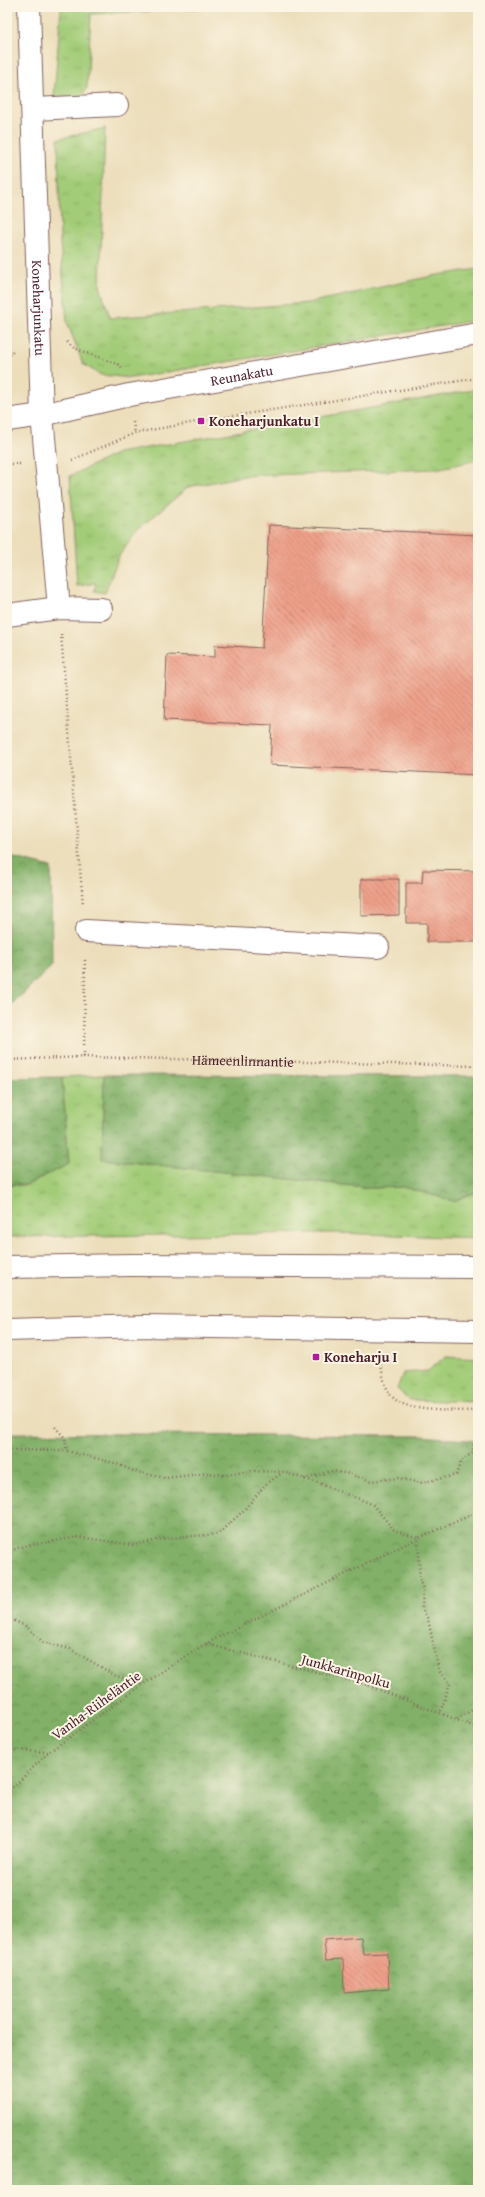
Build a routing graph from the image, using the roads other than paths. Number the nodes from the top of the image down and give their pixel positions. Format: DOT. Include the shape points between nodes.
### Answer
graph roads {
  1 [pos="29,7"];
  2 [pos="117,105"];
  3 [pos="34,109"];
  4 [pos="478,334"];
  5 [pos="42,415"];
  6 [pos="7,420"];
  7 [pos="59,608"];
  8 [pos="101,609"];
  9 [pos="7,615"];
  10 [pos="86,931"];
  11 [pos="378,947"];
  12 [pos="478,1267"];
  13 [pos="7,1268"];
  14 [pos="7,1330"];
  15 [pos="478,1331"];
  1 -- 3 [label="street, Koneharjunkatu"];
  2 -- 3 [label="street"];
  3 -- 5 [label="street, Koneharjunkatu"];
  4 -- 5 [label="street, Reunakatu" via="128,395"];
  5 -- 6 [label="street, Reunakatu"];
  5 -- 7 [label="street, Koneharjunkatu"];
  7 -- 8 [label="street"];
  7 -- 9 [label="street"];
  10 -- 11 [label="street"];
  12 -- 13 [label="street" via="133,1264"];
  14 -- 15 [label="street" via="144,1326"];
}
